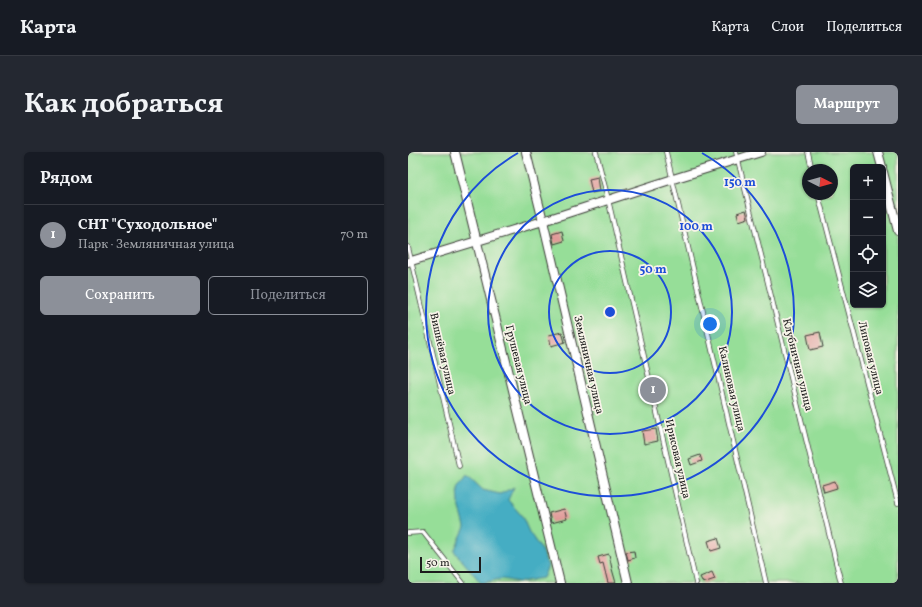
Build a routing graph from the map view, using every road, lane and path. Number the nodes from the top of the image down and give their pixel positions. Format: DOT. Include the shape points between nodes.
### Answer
graph roads {
  1 [pos="455,152"];
  2 [pos="526,152"];
  3 [pos="596,152"];
  4 [pos="666,152"];
  5 [pos="761,152"];
  6 [pos="808,152"];
  7 [pos="878,152"];
  8 [pos="737,156"];
  9 [pos="811,164"];
  10 [pos="881,164"];
  11 [pos="673,179"];
  12 [pos="886,184"];
  13 [pos="608,199"];
  14 [pos="820,200"];
  15 [pos="543,220"];
  16 [pos="898,231"];
  17 [pos="477,241"];
  18 [pos="408,247"];
  19 [pos="410,262"];
  20 [pos="459,466"];
  21 [pos="898,503"];
  22 [pos="408,533"];
  23 [pos="463,583"];
  24 [pos="560,583"];
  25 [pos="628,583"];
  26 [pos="696,583"];
  27 [pos="766,583"];
  28 [pos="841,583"];
  1 -- 17 [label="street, Грушевая улица"];
  2 -- 15 [label="street, Земляничная улица"];
  3 -- 13 [label="lane, Ирисовая улица"];
  4 -- 11 [label="lane, Калиновая улица"];
  5 -- 8 [label="street"];
  6 -- 9 [label="lane"];
  7 -- 10 [label="street"];
  8 -- 11 [label="street"];
  8 -- 28 [label="lane, Клубничная улица"];
  11 -- 13 [label="street"];
  11 -- 27 [label="lane, Калиновая улица"];
  12 -- 16 [label="street"];
  13 -- 15 [label="street"];
  13 -- 26 [label="lane, Ирисовая улица"];
  14 -- 21 [label="lane, Липовая улица"];
  15 -- 17 [label="street"];
  15 -- 25 [label="street, Земляничная улица"];
  17 -- 19 [label="street"];
  17 -- 24 [label="street, Грушевая улица"];
  18 -- 19 [label="lane, Вишнёвая улица"];
  19 -- 20 [label="lane, Вишнёвая улица"];
  22 -- 23 [label="lane" via="423,532"];
}
